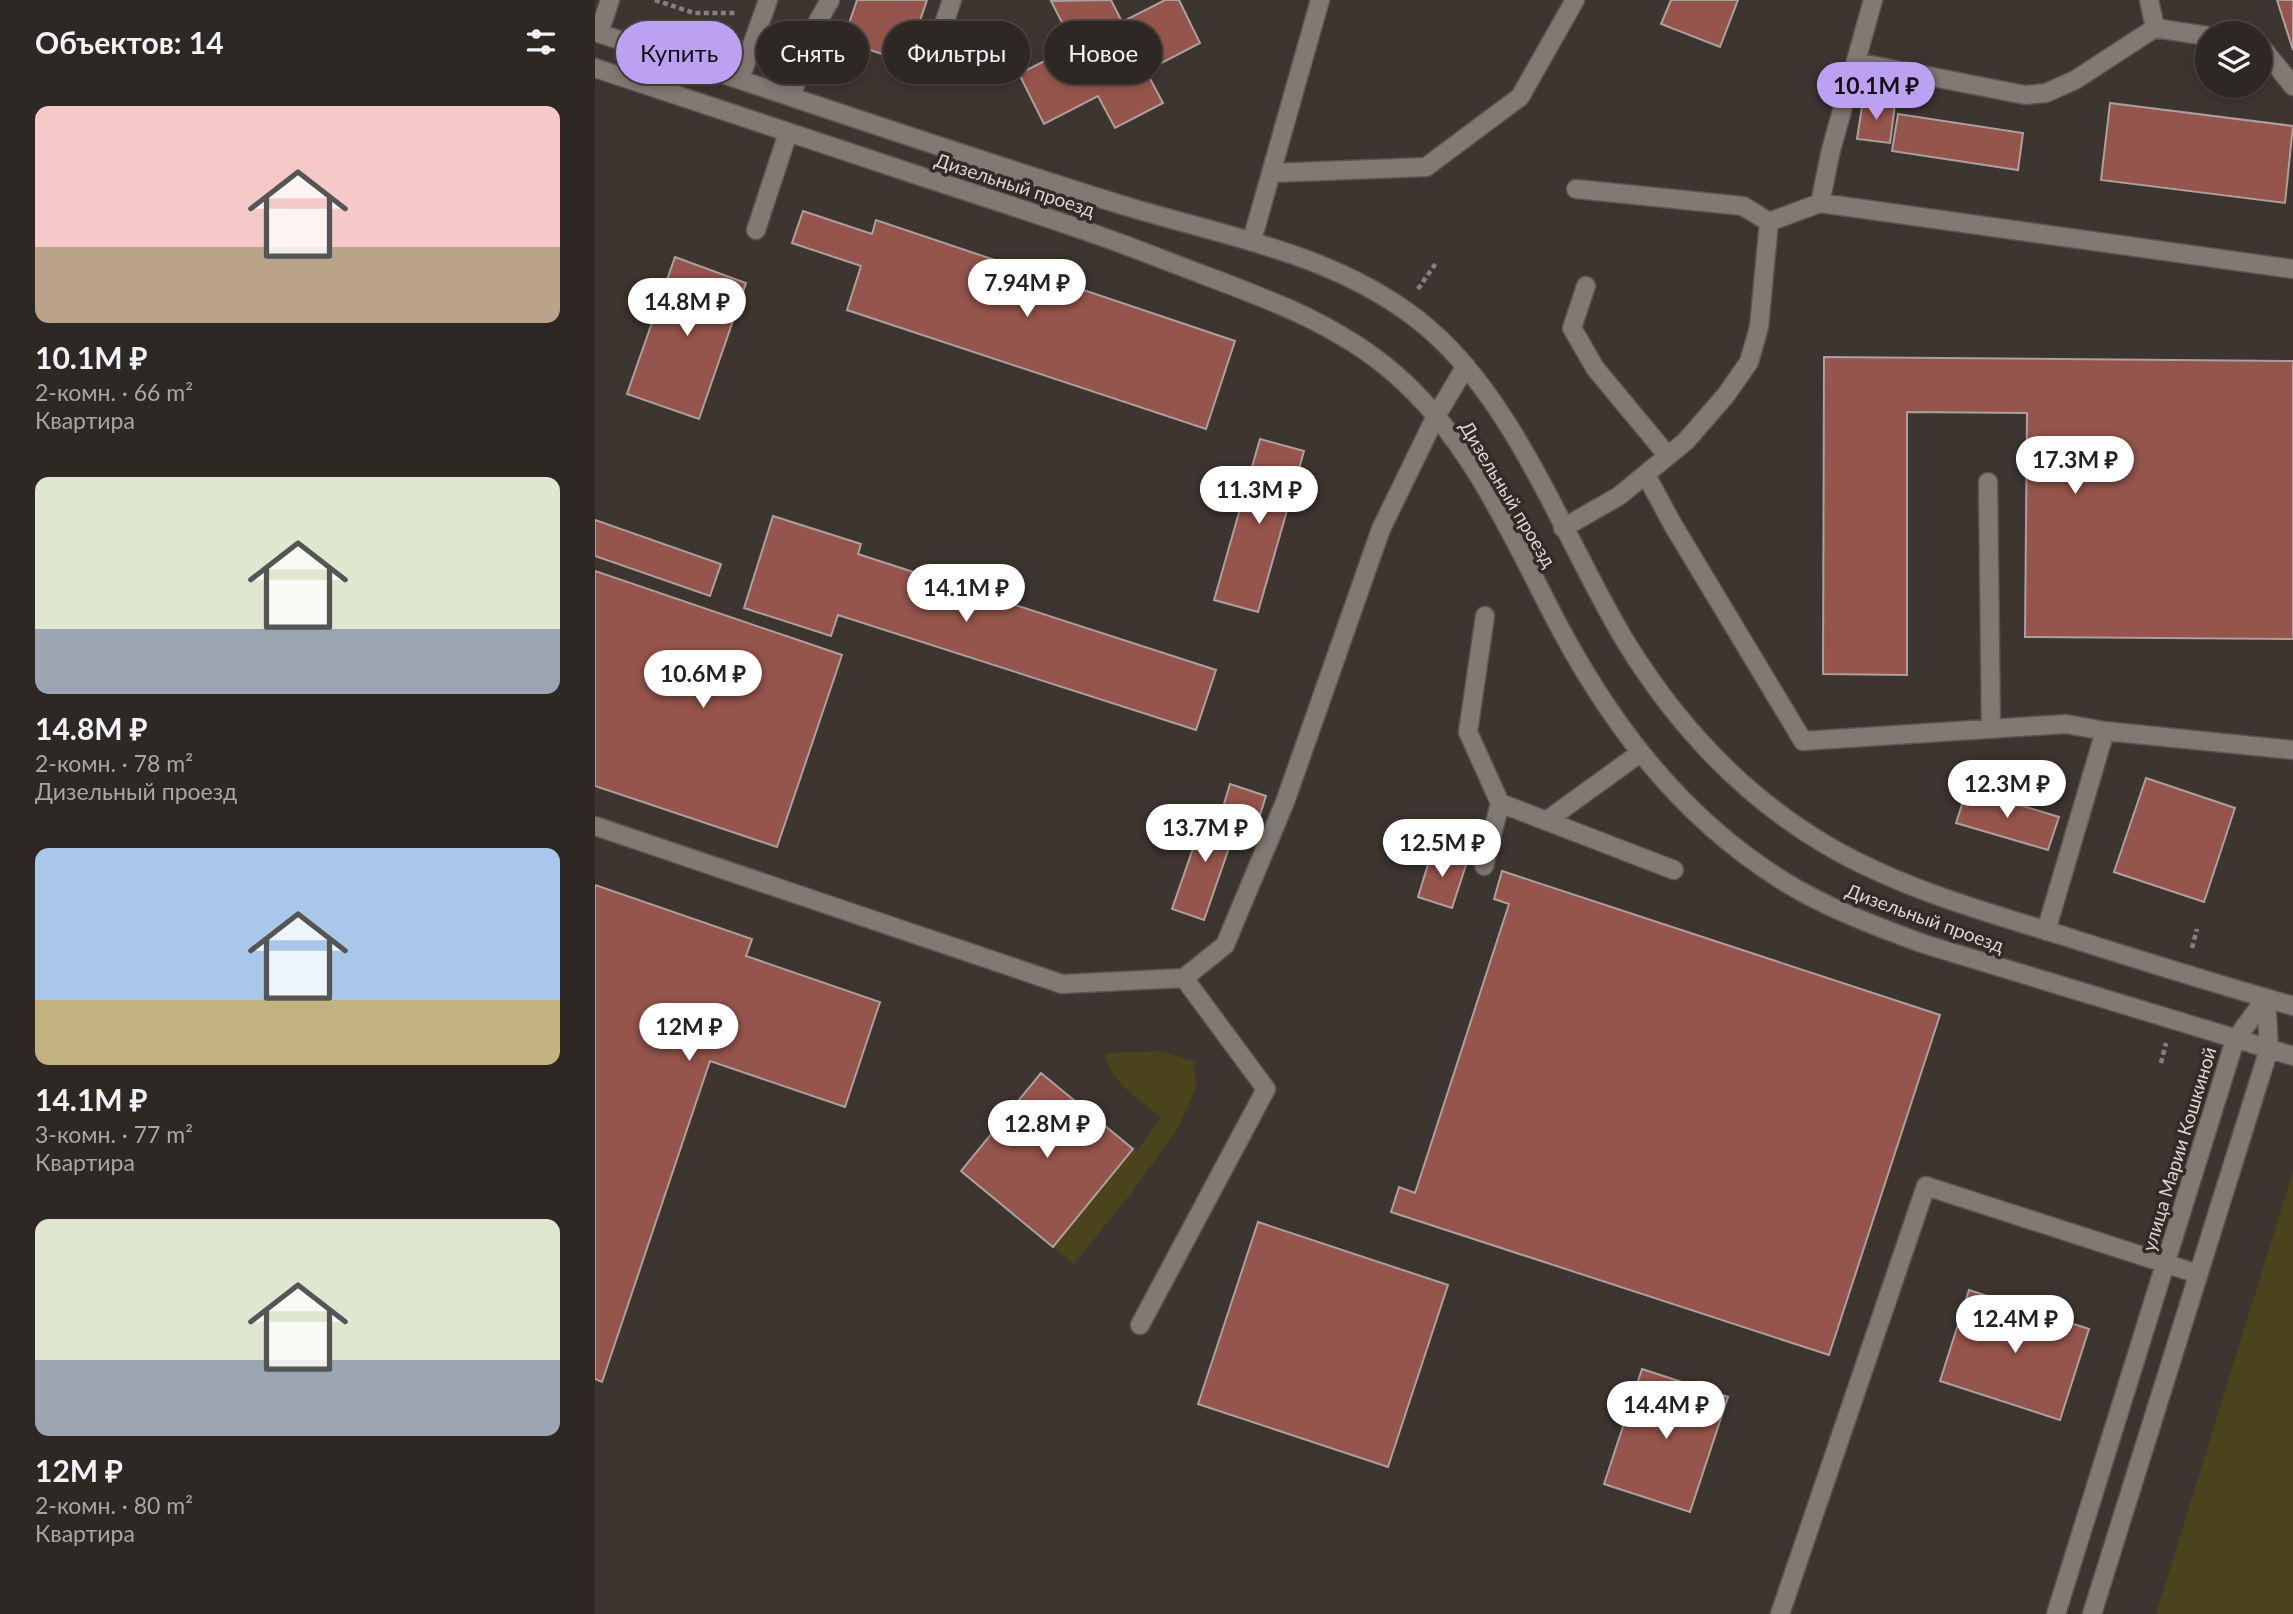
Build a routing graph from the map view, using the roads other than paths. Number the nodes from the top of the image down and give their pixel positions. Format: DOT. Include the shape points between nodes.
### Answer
graph roads {
  1 [pos="610,0"];
  2 [pos="768,0"];
  3 [pos="830,0"];
  4 [pos="952,0"];
  5 [pos="1320,0"];
  6 [pos="1575,0"];
  7 [pos="1873,0"];
  8 [pos="2149,0"];
  9 [pos="945,21"];
  10 [pos="2155,28"];
  11 [pos="597,32"];
  12 [pos="2195,34"];
  13 [pos="616,38"];
  14 [pos="2272,60"];
  15 [pos="1856,62"];
  16 [pos="595,68"];
  17 [pos="742,73"];
  18 [pos="742,80"];
  19 [pos="2293,86"];
  20 [pos="792,96"];
  21 [pos="788,133"];
  22 [pos="1271,173"];
  23 [pos="1576,189"];
  24 [pos="1819,203"];
  25 [pos="1769,222"];
  26 [pos="756,229"];
  27 [pos="1252,240"];
  28 [pos="2293,270"];
  29 [pos="1586,286"];
  30 [pos="1466,366"];
  31 [pos="1436,416"];
  32 [pos="1668,456"];
  33 [pos="1646,475"];
  34 [pos="1988,482"];
  35 [pos="1563,528"];
  36 [pos="1485,616"];
  37 [pos="1991,729"];
  38 [pos="2105,731"];
  39 [pos="2293,750"];
  40 [pos="1640,753"];
  41 [pos="1500,803"];
  42 [pos="1546,821"];
  43 [pos="595,825"];
  44 [pos="1484,866"];
  45 [pos="1674,870"];
  46 [pos="2046,931"];
  47 [pos="1184,978"];
  48 [pos="2266,998"];
  49 [pos="2293,1006"];
  50 [pos="2235,1040"];
  51 [pos="2269,1049"];
  52 [pos="2293,1056"];
  53 [pos="2165,1264"];
  54 [pos="2198,1274"];
  55 [pos="1140,1325"];
  56 [pos="1780,1614"];
  57 [pos="2056,1614"];
  58 [pos="2092,1614"];
  1 -- 11 [label="street"];
  2 -- 17 [label="street"];
  3 -- 20 [label="street" via="809,37"];
  4 -- 9 [label="street"];
  5 -- 22 [label="street"];
  6 -- 22 [label="street" via="1520,97 1426,167"];
  7 -- 15 [label="street"];
  8 -- 10 [label="street"];
  10 -- 12 [label="street"];
  10 -- 15 [label="street" via="2075,80 2046,93 2025,95"];
  11 -- 13 [label="street, Дизельный проезд"];
  14 -- 19 [label="street"];
  15 -- 24 [label="street"];
  16 -- 21 [label="street, Дизельный проезд"];
  18 -- 20 [label="street, Дизельный проезд"];
  20 -- 27 [label="street, Дизельный проезд" via="1127,206"];
  21 -- 26 [label="street"];
  21 -- 31 [label="street, Дизельный проезд" via="1113,239 1287,308 1372,354"];
  22 -- 27 [label="street"];
  23 -- 25 [label="street" via="1743,205"];
  24 -- 25 [label="street"];
  24 -- 28 [label="street"];
  25 -- 32 [label="street" via="1759,327 1749,362 1726,396"];
  27 -- 30 [label="street, Дизельный проезд" via="1320,264 1385,296 1442,340"];
  29 -- 32 [label="street" via="1571,328 1595,368"];
  30 -- 31 [label="street"];
  30 -- 35 [label="street, Дизельный проезд" via="1508,425"];
  31 -- 40 [label="street, Дизельный проезд" via="1492,501 1577,659"];
  31 -- 47 [label="street" via="1381,529 1285,802 1225,945"];
  32 -- 33 [label="street"];
  33 -- 35 [label="street"];
  33 -- 37 [label="street" via="1803,741"];
  34 -- 37 [label="street"];
  35 -- 46 [label="street, Дизельный проезд" via="1629,646 1670,706 1717,761 1771,808 1831,848 1896,879"];
  36 -- 41 [label="street" via="1468,732"];
  37 -- 38 [label="street" via="2066,724"];
  38 -- 39 [label="street"];
  38 -- 46 [label="street"];
  40 -- 42 [label="street"];
  40 -- 50 [label="street, Дизельный проезд" via="1720,835 1783,881 1819,900 1970,960"];
  41 -- 42 [label="street"];
  41 -- 44 [label="street"];
  42 -- 45 [label="street"];
  43 -- 47 [label="street" via="1062,984"];
  46 -- 48 [label="street, Дизельный проезд"];
  47 -- 55 [label="street" via="1266,1089"];
  48 -- 49 [label="street, Дизельный проезд"];
  48 -- 50 [label="street, улица Марии Кошкиной"];
  48 -- 51 [label="street"];
  50 -- 51 [label="street, Дизельный проезд"];
  50 -- 53 [label="street, улица Марии Кошкиной"];
  51 -- 52 [label="street, Дизельный проезд"];
  51 -- 54 [label="street"];
  53 -- 54 [label="street"];
  53 -- 56 [label="street" via="1926,1186"];
  53 -- 57 [label="street, улица Марии Кошкиной"];
  54 -- 58 [label="street"];
}
